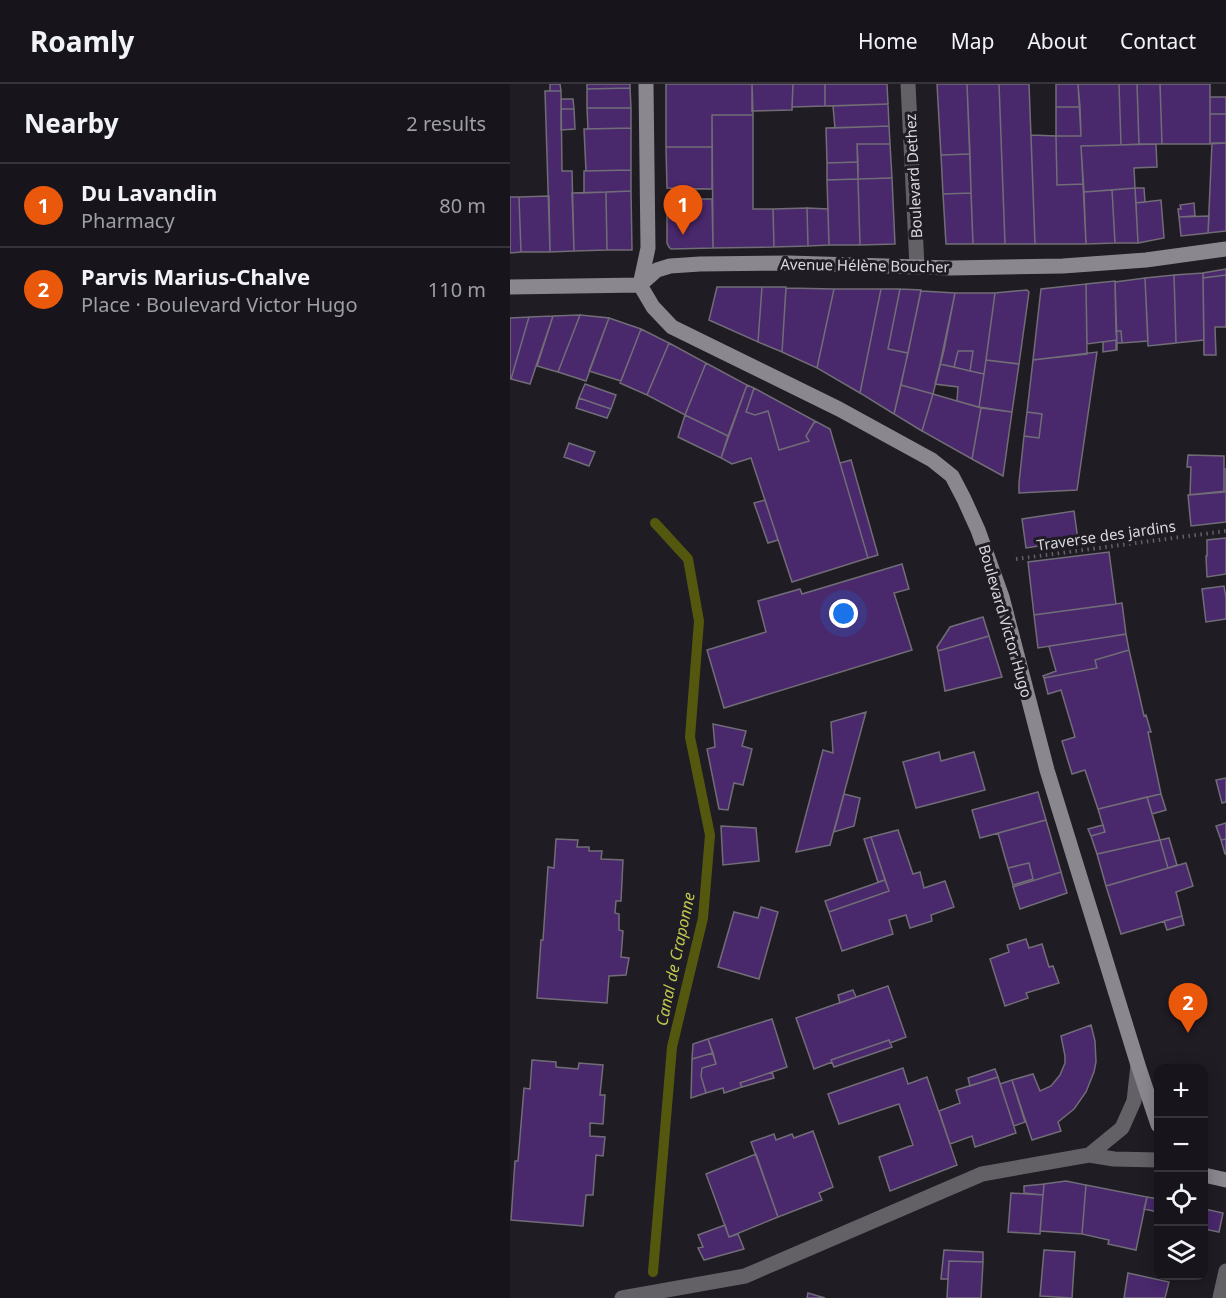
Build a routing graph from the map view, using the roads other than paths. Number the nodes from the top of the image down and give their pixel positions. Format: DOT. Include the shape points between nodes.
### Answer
graph roads {
  1 [pos="646,84"];
  2 [pos="908,84"];
  3 [pos="1226,249"];
  4 [pos="917,267"];
  5 [pos="640,285"];
  6 [pos="510,287"];
  7 [pos="1138,1065"];
  8 [pos="1156,1118"];
  9 [pos="1089,1155"];
  10 [pos="1154,1161"];
  11 [pos="1208,1176"];
  12 [pos="1226,1180"];
  13 [pos="1226,1271"];
  14 [pos="622,1298"];
  15 [pos="1220,1298"];
  1 -- 5 [label="main road" via="648,249"];
  2 -- 4 [label="street, Boulevard Dethez"];
  3 -- 4 [label="main road, Avenue Hélène Boucher" via="1064,266"];
  4 -- 5 [label="main road, Avenue Hélène Boucher" via="789,263 670,266 657,270"];
  5 -- 6 [label="main road"];
  5 -- 7 [label="main road, Boulevard Victor Hugo" via="672,327 839,409 932,460 952,476 978,530 1002,597 1047,770"];
  7 -- 8 [label="main road, Boulevard Victor Hugo"];
  7 -- 9 [label="street" via="1134,1101 1122,1128"];
  9 -- 10 [label="street"];
  9 -- 14 [label="street" via="982,1174 746,1276"];
  11 -- 12 [label="main road"];
  13 -- 15 [label="street"];
}
